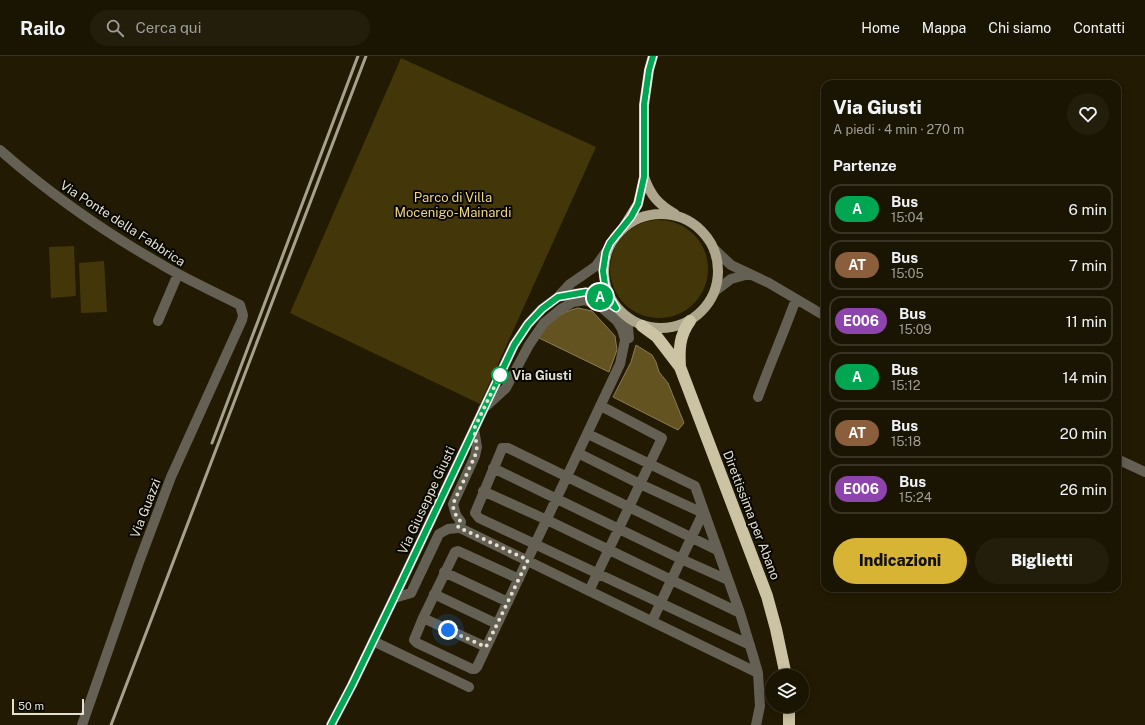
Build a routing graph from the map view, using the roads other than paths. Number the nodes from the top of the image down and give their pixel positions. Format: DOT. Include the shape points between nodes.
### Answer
graph roads {
  1 [pos="653,56"];
  2 [pos="0,150"];
  3 [pos="644,177"];
  4 [pos="679,216"];
  5 [pos="623,228"];
  6 [pos="714,249"];
  7 [pos="606,252"];
  8 [pos="178,274"];
  9 [pos="749,274"];
  10 [pos="715,291"];
  11 [pos="558,297"];
  12 [pos="796,299"];
  13 [pos="240,305"];
  14 [pos="616,308"];
  15 [pos="821,314"];
  16 [pos="627,318"];
  17 [pos="158,321"];
  18 [pos="690,321"];
  19 [pos="642,326"];
  20 [pos="620,364"];
  21 [pos="680,367"];
  22 [pos="758,397"];
  23 [pos="601,406"];
  24 [pos="483,409"];
  25 [pos="474,429"];
  26 [pos="588,434"];
  27 [pos="578,453"];
  28 [pos="1121,461"];
  29 [pos="649,464"];
  30 [pos="493,468"];
  31 [pos="1145,472"];
  32 [pos="567,477"];
  33 [pos="640,484"];
  34 [pos="483,491"];
  35 [pos="557,499"];
  36 [pos="629,507"];
  37 [pos="704,513"];
  38 [pos="547,520"];
  39 [pos="458,527"];
  40 [pos="618,529"];
  41 [pos="691,537"];
  42 [pos="535,544"];
  43 [pos="608,550"];
  44 [pos="717,550"];
  45 [pos="681,559"];
  46 [pos="528,560"];
  47 [pos="444,572"];
  48 [pos="597,574"];
  49 [pos="519,579"];
  50 [pos="728,580"];
  51 [pos="671,581"];
  52 [pos="589,591"];
  53 [pos="434,594"];
  54 [pos="394,598"];
  55 [pos="508,602"];
  56 [pos="660,603"];
  57 [pos="740,613"];
  58 [pos="423,618"];
  59 [pos="652,621"];
  60 [pos="497,624"];
  61 [pos="374,641"];
  62 [pos="750,645"];
  63 [pos="486,647"];
  64 [pos="785,669"];
  65 [pos="758,673"];
  66 [pos="469,687"];
  67 [pos="789,713"];
  68 [pos="82,725"];
  69 [pos="330,725"];
  70 [pos="756,725"];
  71 [pos="789,725"];
  1 -- 3 [label="main road" via="644,105"];
  2 -- 8 [label="street, Via Ponte della Fabbrica" via="71,207"];
  3 -- 4 [label="main road" via="654,199 665,209"];
  3 -- 5 [label="main road" via="638,204"];
  4 -- 5 [label="main road" via="659,214 640,218"];
  4 -- 6 [label="main road" via="694,224 706,235"];
  5 -- 7 [label="main road"];
  6 -- 9 [label="street" via="731,265"];
  6 -- 10 [label="main road" via="718,263"];
  7 -- 11 [label="street, Via Giuseppe Giusti" via="596,266 570,284"];
  7 -- 14 [label="main road" via="603,271 606,291"];
  8 -- 13 [label="street, Via Ponte della Fabbrica"];
  8 -- 17 [label="street"];
  9 -- 10 [label="street" via="731,279"];
  9 -- 12 [label="street"];
  10 -- 18 [label="main road" via="705,309"];
  11 -- 14 [label="street, Via Giuseppe Giusti" via="586,292"];
  11 -- 24 [label="street, Via Giuseppe Giusti" via="528,324 514,345"];
  12 -- 15 [label="street"];
  12 -- 22 [label="street"];
  13 -- 68 [label="street, Via Guazzi" via="242,320 166,491"];
  14 -- 16 [label="main road"];
  16 -- 19 [label="main road"];
  16 -- 20 [label="street" via="629,342"];
  18 -- 19 [label="main road" via="674,328"];
  18 -- 21 [label="highway, Direttissima per Abano" via="681,336"];
  19 -- 21 [label="highway, Direttissima per Abano" via="657,337"];
  20 -- 23 [label="street"];
  20 -- 24 [label="street" via="625,340 617,321 600,306 585,300 573,302 544,323 506,388"];
  21 -- 64 [label="highway, Direttissima per Abano" via="767,596"];
  23 -- 26 [label="street"];
  23 -- 29 [label="street" via="662,438"];
  24 -- 25 [label="street, Via Giuseppe Giusti"];
  25 -- 39 [label="street" via="477,447 475,456 453,504 461,522"];
  25 -- 54 [label="street, Via Giuseppe Giusti"];
  26 -- 27 [label="street"];
  26 -- 29 [label="street"];
  27 -- 32 [label="street"];
  27 -- 33 [label="street"];
  28 -- 31 [label="street"];
  29 -- 33 [label="street"];
  29 -- 37 [label="street" via="694,486"];
  30 -- 32 [label="street" via="502,448 508,448"];
  30 -- 34 [label="street"];
  30 -- 35 [label="street"];
  32 -- 35 [label="street"];
  32 -- 36 [label="street"];
  33 -- 36 [label="street"];
  33 -- 37 [label="street"];
  34 -- 38 [label="street"];
  34 -- 42 [label="street" via="476,516"];
  35 -- 38 [label="street"];
  35 -- 40 [label="street"];
  36 -- 40 [label="street"];
  36 -- 41 [label="street"];
  37 -- 41 [label="street"];
  37 -- 44 [label="street"];
  38 -- 42 [label="street"];
  38 -- 43 [label="street"];
  39 -- 46 [label="street"];
  39 -- 54 [label="street" via="439,534 411,593"];
  40 -- 43 [label="street"];
  40 -- 45 [label="street"];
  41 -- 44 [label="street"];
  41 -- 45 [label="street"];
  42 -- 46 [label="street"];
  42 -- 48 [label="street"];
  43 -- 48 [label="street"];
  43 -- 51 [label="street"];
  44 -- 50 [label="street"];
  45 -- 50 [label="street"];
  45 -- 51 [label="street"];
  46 -- 49 [label="street"];
  46 -- 52 [label="street"];
  47 -- 49 [label="street" via="454,552 458,551"];
  47 -- 53 [label="street"];
  47 -- 55 [label="street"];
  48 -- 52 [label="street"];
  48 -- 56 [label="street"];
  49 -- 55 [label="street"];
  50 -- 57 [label="street"];
  51 -- 56 [label="street"];
  51 -- 57 [label="street"];
  52 -- 59 [label="street"];
  53 -- 58 [label="street"];
  53 -- 60 [label="street"];
  54 -- 61 [label="street, Via Giuseppe Giusti"];
  55 -- 60 [label="street"];
  56 -- 59 [label="street"];
  56 -- 62 [label="street"];
  57 -- 62 [label="street"];
  58 -- 63 [label="street"];
  58 -- 63 [label="street" via="415,641 472,669 478,668"];
  59 -- 65 [label="street"];
  60 -- 63 [label="street"];
  61 -- 66 [label="street"];
  61 -- 69 [label="street, Via Giuseppe Giusti"];
  62 -- 65 [label="street"];
  65 -- 70 [label="street" via="760,706"];
  67 -- 71 [label="highway"];
}
